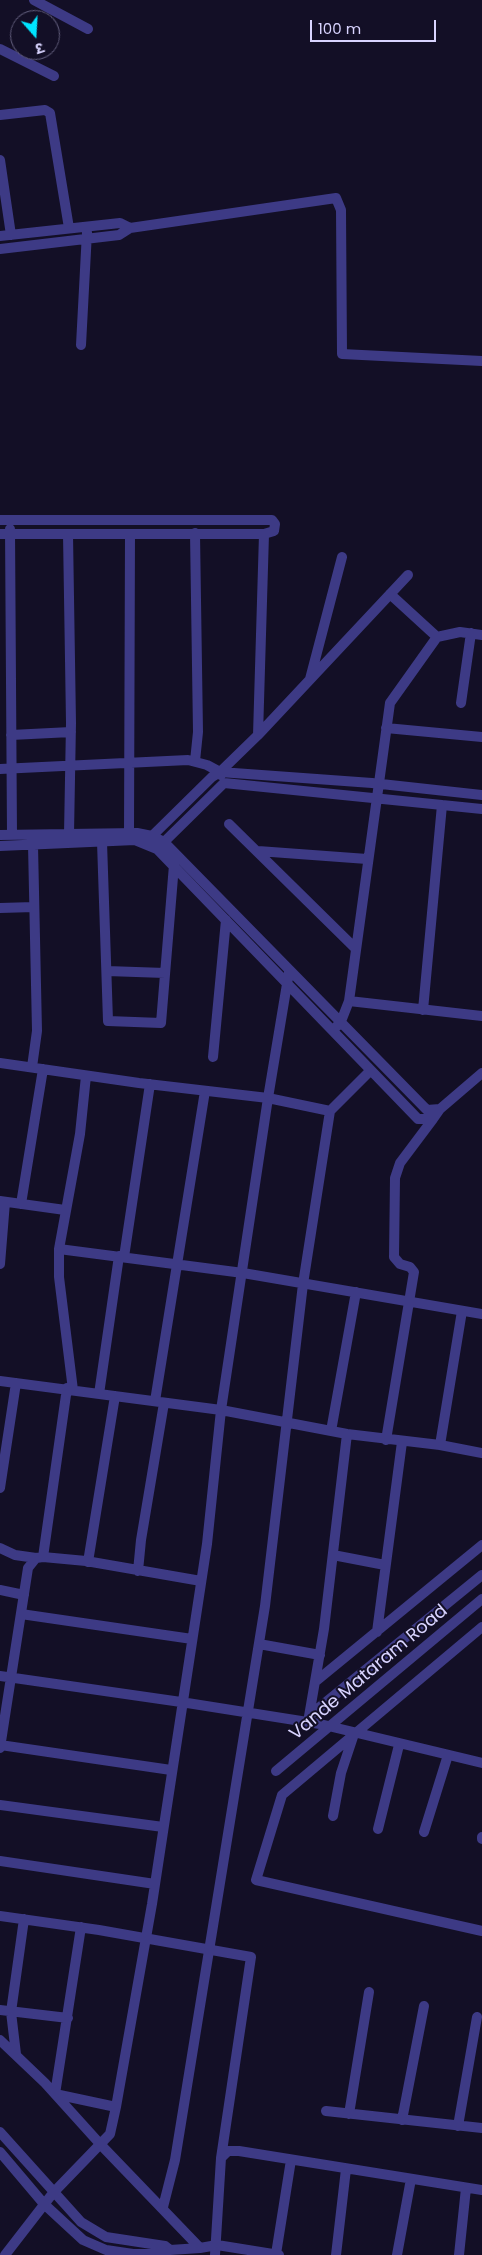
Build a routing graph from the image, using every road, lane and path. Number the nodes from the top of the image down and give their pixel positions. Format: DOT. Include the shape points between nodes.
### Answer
graph roads {
  1 [pos="34,0"];
  2 [pos="88,29"];
  3 [pos="0,49"];
  4 [pos="54,76"];
  5 [pos="0,115"];
  6 [pos="0,160"];
  7 [pos="87,226"];
  8 [pos="69,228"];
  9 [pos="130,228"];
  10 [pos="11,235"];
  11 [pos="0,236"];
  12 [pos="87,238"];
  13 [pos="0,248"];
  14 [pos="81,345"];
  15 [pos="482,361"];
  16 [pos="5,520"];
  17 [pos="5,534"];
  18 [pos="68,534"];
  19 [pos="130,534"];
  20 [pos="195,534"];
  21 [pos="264,534"];
  22 [pos="342,557"];
  23 [pos="408,575"];
  24 [pos="390,594"];
  25 [pos="471,633"];
  26 [pos="482,635"];
  27 [pos="437,638"];
  28 [pos="309,680"];
  29 [pos="461,703"];
  30 [pos="386,728"];
  31 [pos="71,732"];
  32 [pos="11,735"];
  33 [pos="258,735"];
  34 [pos="482,737"];
  35 [pos="194,762"];
  36 [pos="129,764"];
  37 [pos="70,766"];
  38 [pos="0,769"];
  39 [pos="11,769"];
  40 [pos="220,772"];
  41 [pos="224,783"];
  42 [pos="377,784"];
  43 [pos="482,795"];
  44 [pos="376,797"];
  45 [pos="442,805"];
  46 [pos="482,809"];
  47 [pos="229,824"];
  48 [pos="129,833"];
  49 [pos="69,834"];
  50 [pos="0,835"];
  51 [pos="12,835"];
  52 [pos="148,839"];
  53 [pos="102,842"];
  54 [pos="32,845"];
  55 [pos="0,846"];
  56 [pos="160,846"];
  57 [pos="258,851"];
  58 [pos="367,860"];
  59 [pos="174,865"];
  60 [pos="34,907"];
  61 [pos="0,908"];
  62 [pos="226,920"];
  63 [pos="356,949"];
  64 [pos="107,971"];
  65 [pos="165,972"];
  66 [pos="289,972"];
  67 [pos="286,983"];
  68 [pos="349,1001"];
  69 [pos="423,1010"];
  70 [pos="482,1016"];
  71 [pos="340,1024"];
  72 [pos="332,1030"];
  73 [pos="213,1057"];
  74 [pos="0,1062"];
  75 [pos="32,1067"];
  76 [pos="43,1069"];
  77 [pos="370,1071"];
  78 [pos="482,1073"];
  79 [pos="86,1076"];
  80 [pos="150,1084"];
  81 [pos="204,1091"];
  82 [pos="268,1098"];
  83 [pos="440,1109"];
  84 [pos="330,1111"];
  85 [pos="433,1119"];
  86 [pos="2,1201"];
  87 [pos="21,1204"];
  88 [pos="65,1210"];
  89 [pos="59,1250"];
  90 [pos="121,1257"];
  91 [pos="0,1264"];
  92 [pos="178,1266"];
  93 [pos="243,1273"];
  94 [pos="304,1284"];
  95 [pos="356,1292"];
  96 [pos="411,1302"];
  97 [pos="462,1310"];
  98 [pos="482,1314"];
  99 [pos="0,1381"];
  100 [pos="16,1383"];
  101 [pos="70,1389"];
  102 [pos="99,1394"];
  103 [pos="115,1396"];
  104 [pos="159,1402"];
  105 [pos="222,1410"];
  106 [pos="286,1422"];
  107 [pos="331,1431"];
  108 [pos="4,1433"];
  109 [pos="347,1434"];
  110 [pos="386,1440"];
  111 [pos="402,1442"];
  112 [pos="440,1445"];
  113 [pos="482,1453"];
  114 [pos="1,1476"];
  115 [pos="0,1488"];
  116 [pos="482,1546"];
  117 [pos="0,1548"];
  118 [pos="332,1555"];
  119 [pos="40,1558"];
  120 [pos="88,1562"];
  121 [pos="385,1565"];
  122 [pos="138,1571"];
  123 [pos="482,1574"];
  124 [pos="201,1581"];
  125 [pos="0,1590"];
  126 [pos="24,1595"];
  127 [pos="482,1599"];
  128 [pos="21,1614"];
  129 [pos="482,1627"];
  130 [pos="377,1632"];
  131 [pos="192,1639"];
  132 [pos="259,1644"];
  133 [pos="320,1655"];
  134 [pos="5,1677"];
  135 [pos="315,1682"];
  136 [pos="181,1702"];
  137 [pos="248,1712"];
  138 [pos="308,1719"];
  139 [pos="330,1727"];
  140 [pos="354,1733"];
  141 [pos="399,1745"];
  142 [pos="0,1746"];
  143 [pos="448,1755"];
  144 [pos="482,1763"];
  145 [pos="171,1770"];
  146 [pos="276,1771"];
  147 [pos="0,1805"];
  148 [pos="333,1816"];
  149 [pos="163,1827"];
  150 [pos="378,1829"];
  151 [pos="424,1832"];
  152 [pos="0,1861"];
  153 [pos="154,1884"];
  154 [pos="0,1916"];
  155 [pos="24,1919"];
  156 [pos="81,1928"];
  157 [pos="482,1931"];
  158 [pos="146,1938"];
  159 [pos="210,1949"];
  160 [pos="369,1992"];
  161 [pos="424,2006"];
  162 [pos="0,2010"];
  163 [pos="11,2012"];
  164 [pos="477,2017"];
  165 [pos="68,2018"];
  166 [pos="0,2040"];
  167 [pos="16,2054"];
  168 [pos="55,2094"];
  169 [pos="116,2107"];
  170 [pos="326,2112"];
  171 [pos="349,2114"];
  172 [pos="402,2120"];
  173 [pos="458,2126"];
  174 [pos="482,2128"];
  175 [pos="0,2132"];
  176 [pos="101,2145"];
  177 [pos="0,2152"];
  178 [pos="221,2158"];
  179 [pos="291,2160"];
  180 [pos="346,2169"];
  181 [pos="411,2180"];
  182 [pos="466,2188"];
  183 [pos="482,2190"];
  184 [pos="53,2192"];
  185 [pos="44,2204"];
  186 [pos="163,2207"];
  187 [pos="200,2248"];
  188 [pos="170,2250"];
  189 [pos="216,2250"];
  190 [pos="5,2255"];
  191 [pos="278,2255"];
  192 [pos="336,2255"];
  193 [pos="397,2255"];
  194 [pos="459,2255"];
  1 -- 2 [label="street"];
  3 -- 4 [label="street"];
  5 -- 8 [label="street" via="45,110 50,113"];
  6 -- 10 [label="street"];
  7 -- 8 [label="street"];
  7 -- 9 [label="street" via="120,223"];
  7 -- 12 [label="street"];
  8 -- 10 [label="street"];
  9 -- 12 [label="street" via="119,234"];
  9 -- 15 [label="street" via="336,198 341,210 342,354"];
  10 -- 11 [label="street"];
  12 -- 13 [label="street"];
  12 -- 14 [label="street"];
  16 -- 17 [label="street"];
  16 -- 21 [label="street" via="272,520 274,531"];
  17 -- 18 [label="street"];
  17 -- 32 [label="street"];
  18 -- 19 [label="street"];
  18 -- 31 [label="street"];
  19 -- 20 [label="street"];
  19 -- 36 [label="street"];
  20 -- 21 [label="street"];
  20 -- 35 [label="street" via="198,732"];
  21 -- 33 [label="street"];
  22 -- 28 [label="street"];
  23 -- 24 [label="street"];
  24 -- 27 [label="street"];
  24 -- 28 [label="street"];
  25 -- 26 [label="street"];
  25 -- 27 [label="street" via="451,632"];
  25 -- 29 [label="street"];
  27 -- 30 [label="street" via="390,704"];
  28 -- 33 [label="street"];
  30 -- 34 [label="street"];
  30 -- 42 [label="street"];
  31 -- 32 [label="street"];
  31 -- 37 [label="street"];
  32 -- 39 [label="street"];
  33 -- 40 [label="street"];
  35 -- 36 [label="street"];
  35 -- 40 [label="street"];
  36 -- 37 [label="street"];
  36 -- 48 [label="street"];
  37 -- 39 [label="street"];
  37 -- 49 [label="street"];
  38 -- 39 [label="street"];
  39 -- 51 [label="street"];
  40 -- 41 [label="street"];
  40 -- 42 [label="street"];
  40 -- 52 [label="street"];
  41 -- 44 [label="street"];
  41 -- 56 [label="street"];
  42 -- 43 [label="street"];
  42 -- 44 [label="street"];
  44 -- 45 [label="street"];
  44 -- 58 [label="street"];
  45 -- 46 [label="street"];
  45 -- 69 [label="street"];
  47 -- 57 [label="street"];
  48 -- 49 [label="street"];
  48 -- 52 [label="street"];
  49 -- 51 [label="street"];
  50 -- 51 [label="street"];
  52 -- 53 [label="street"];
  52 -- 56 [label="street"];
  53 -- 54 [label="street"];
  53 -- 64 [label="street"];
  54 -- 55 [label="street"];
  54 -- 60 [label="street"];
  56 -- 59 [label="street"];
  56 -- 66 [label="street"];
  57 -- 58 [label="street"];
  57 -- 63 [label="street"];
  58 -- 63 [label="street"];
  59 -- 62 [label="street"];
  59 -- 65 [label="street"];
  60 -- 61 [label="street"];
  60 -- 75 [label="street" via="37,1031"];
  62 -- 67 [label="street"];
  62 -- 73 [label="street"];
  63 -- 68 [label="street"];
  64 -- 65 [label="street"];
  64 -- 65 [label="street" via="108,1021 161,1024"];
  66 -- 67 [label="street"];
  66 -- 71 [label="street"];
  67 -- 72 [label="street"];
  67 -- 82 [label="street"];
  68 -- 69 [label="street"];
  68 -- 71 [label="street"];
  69 -- 70 [label="street"];
  71 -- 72 [label="street"];
  71 -- 83 [label="street" via="427,1110"];
  72 -- 77 [label="street"];
  74 -- 75 [label="street"];
  75 -- 76 [label="street"];
  76 -- 79 [label="street"];
  76 -- 87 [label="street"];
  77 -- 84 [label="street"];
  77 -- 85 [label="street" via="418,1119"];
  78 -- 83 [label="street"];
  79 -- 80 [label="street"];
  79 -- 88 [label="street" via="80,1134"];
  80 -- 81 [label="street"];
  80 -- 90 [label="street"];
  81 -- 82 [label="street"];
  81 -- 92 [label="street"];
  82 -- 84 [label="street"];
  82 -- 93 [label="street"];
  83 -- 85 [label="street"];
  84 -- 94 [label="street"];
  85 -- 96 [label="street" via="400,1163 395,1178 394,1257 400,1264 413,1268"];
  86 -- 87 [label="street"];
  86 -- 91 [label="street"];
  87 -- 88 [label="street"];
  88 -- 89 [label="street"];
  89 -- 90 [label="street"];
  89 -- 101 [label="street"];
  90 -- 92 [label="street"];
  90 -- 102 [label="street"];
  92 -- 93 [label="street"];
  92 -- 104 [label="street"];
  93 -- 94 [label="street"];
  93 -- 105 [label="street"];
  94 -- 95 [label="street"];
  94 -- 106 [label="street"];
  95 -- 96 [label="street"];
  95 -- 107 [label="street"];
  96 -- 97 [label="street"];
  96 -- 110 [label="street"];
  97 -- 98 [label="street"];
  97 -- 112 [label="street"];
  99 -- 100 [label="street"];
  100 -- 101 [label="street"];
  100 -- 108 [label="street"];
  101 -- 102 [label="street"];
  101 -- 119 [label="street"];
  102 -- 103 [label="street"];
  103 -- 104 [label="street"];
  103 -- 120 [label="street"];
  104 -- 105 [label="street"];
  104 -- 122 [label="street"];
  105 -- 106 [label="street"];
  105 -- 124 [label="street" via="213,1504"];
  106 -- 107 [label="street"];
  106 -- 132 [label="street" via="274,1544"];
  107 -- 109 [label="street"];
  108 -- 114 [label="street"];
  109 -- 110 [label="street"];
  109 -- 118 [label="street"];
  110 -- 111 [label="street"];
  111 -- 112 [label="street"];
  111 -- 121 [label="street"];
  112 -- 113 [label="street"];
  114 -- 115 [label="street"];
  116 -- 130 [label="street"];
  117 -- 119 [label="street" via="15,1555"];
  118 -- 121 [label="street"];
  118 -- 133 [label="street"];
  119 -- 120 [label="street"];
  119 -- 126 [label="street" via="28,1568"];
  120 -- 122 [label="street"];
  121 -- 130 [label="street"];
  122 -- 124 [label="street"];
  123 -- 138 [label="street, Vande Mataram Road"];
  124 -- 131 [label="street"];
  125 -- 126 [label="street"];
  126 -- 128 [label="street"];
  127 -- 139 [label="street, Vande Mataram Road"];
  128 -- 131 [label="street"];
  128 -- 134 [label="street"];
  129 -- 140 [label="street"];
  130 -- 135 [label="street"];
  131 -- 136 [label="street"];
  132 -- 133 [label="street"];
  132 -- 137 [label="street"];
  133 -- 135 [label="street"];
  134 -- 136 [label="street"];
  134 -- 142 [label="street"];
  135 -- 138 [label="street"];
  136 -- 137 [label="street"];
  136 -- 145 [label="street"];
  137 -- 138 [label="street"];
  137 -- 159 [label="street"];
  138 -- 139 [label="street"];
  139 -- 140 [label="street"];
  139 -- 146 [label="street, Vande Mataram Road"];
  140 -- 141 [label="street"];
  140 -- 148 [label="street"];
  140 -- 157 [label="street" via="282,1795 256,1880"];
  141 -- 143 [label="street"];
  141 -- 150 [label="street"];
  142 -- 145 [label="street"];
  143 -- 144 [label="street"];
  143 -- 151 [label="street"];
  145 -- 149 [label="street"];
  147 -- 149 [label="street"];
  149 -- 153 [label="street"];
  152 -- 153 [label="street"];
  153 -- 158 [label="street"];
  154 -- 155 [label="street"];
  155 -- 156 [label="street"];
  155 -- 163 [label="street"];
  156 -- 158 [label="street"];
  156 -- 165 [label="street"];
  158 -- 159 [label="street"];
  158 -- 169 [label="street"];
  159 -- 178 [label="street" via="251,1957"];
  159 -- 186 [label="street" via="175,2160"];
  160 -- 171 [label="street"];
  161 -- 172 [label="street"];
  162 -- 163 [label="street"];
  163 -- 165 [label="street"];
  163 -- 167 [label="street"];
  164 -- 173 [label="street"];
  165 -- 168 [label="street"];
  166 -- 167 [label="street"];
  167 -- 168 [label="street"];
  168 -- 169 [label="street"];
  168 -- 176 [label="street"];
  169 -- 176 [label="street" via="110,2134"];
  170 -- 171 [label="street"];
  171 -- 172 [label="street"];
  172 -- 173 [label="street"];
  173 -- 174 [label="street"];
  175 -- 184 [label="street"];
  176 -- 184 [label="street"];
  176 -- 186 [label="street"];
  177 -- 185 [label="street"];
  178 -- 179 [label="street" via="228,2151 239,2151"];
  178 -- 189 [label="street"];
  179 -- 180 [label="street"];
  179 -- 191 [label="street"];
  180 -- 181 [label="street"];
  180 -- 192 [label="street"];
  181 -- 182 [label="street"];
  181 -- 193 [label="street"];
  182 -- 183 [label="street"];
  182 -- 194 [label="street"];
  184 -- 185 [label="street"];
  184 -- 188 [label="street" via="81,2222 106,2237 165,2246"];
  185 -- 188 [label="street" via="82,2240 106,2250 161,2254"];
  185 -- 190 [label="street"];
  186 -- 187 [label="street"];
  187 -- 188 [label="street"];
  187 -- 189 [label="street"];
  189 -- 191 [label="street"];
}
